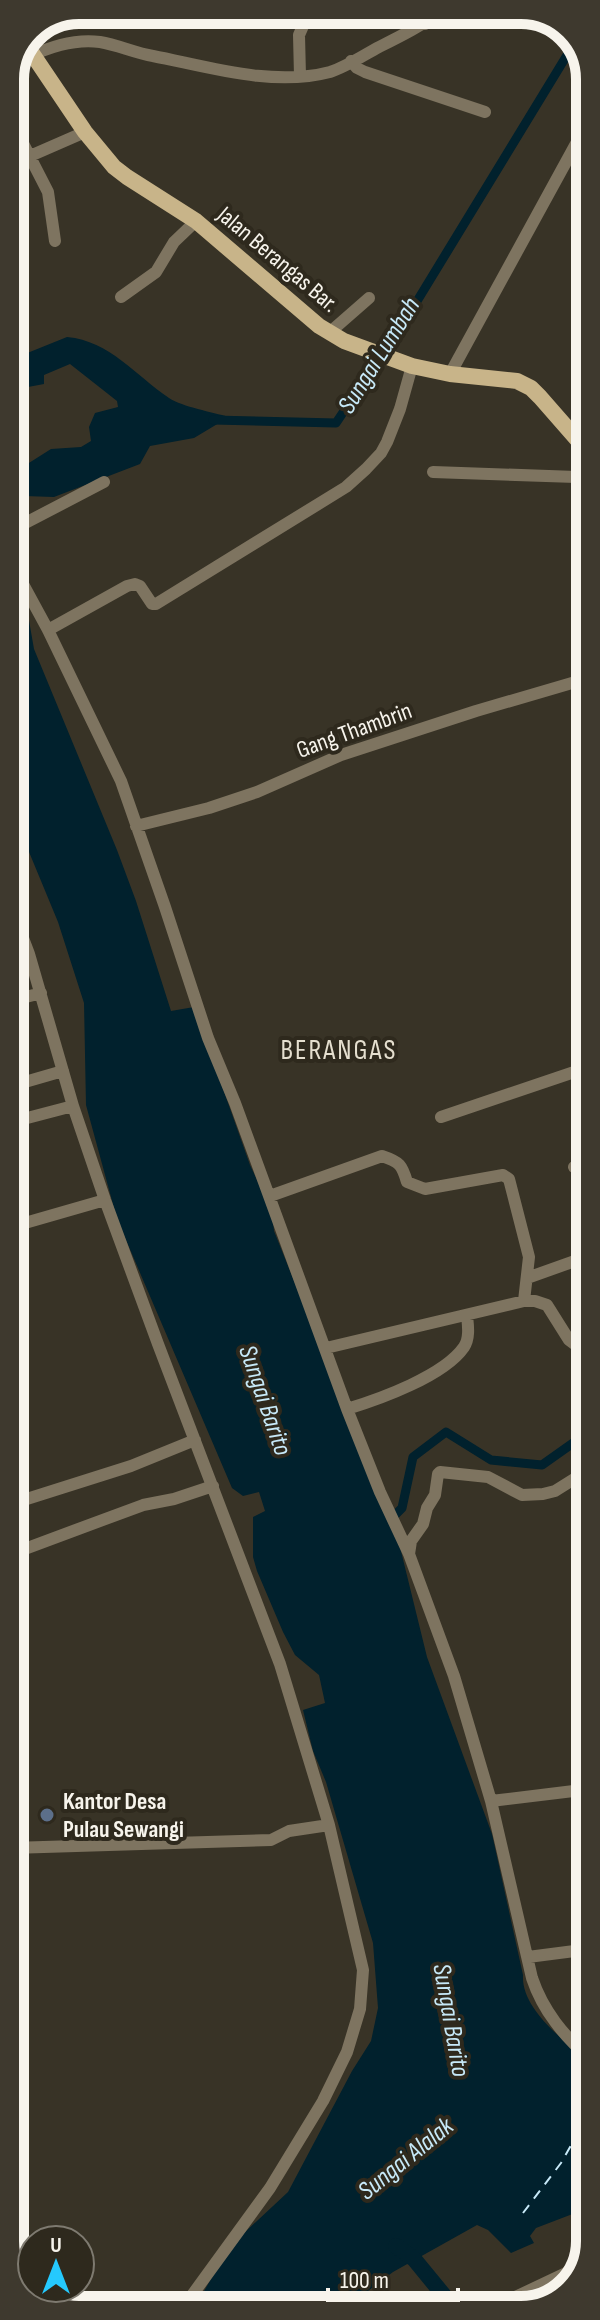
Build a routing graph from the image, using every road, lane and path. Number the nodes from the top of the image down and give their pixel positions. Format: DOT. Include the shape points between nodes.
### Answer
graph roads {
  1 [pos="304,24"];
  2 [pos="425,24"];
  3 [pos="34,48"];
  4 [pos="32,51"];
  5 [pos="351,61"];
  6 [pos="300,76"];
  7 [pos="485,112"];
  8 [pos="85,132"];
  9 [pos="576,144"];
  10 [pos="24,145"];
  11 [pos="30,156"];
  12 [pos="24,160"];
  13 [pos="196,221"];
  14 [pos="55,241"];
  15 [pos="121,297"];
  16 [pos="369,298"];
  17 [pos="329,333"];
  18 [pos="410,365"];
  19 [pos="450,374"];
  20 [pos="576,438"];
  21 [pos="433,472"];
  22 [pos="576,476"];
  23 [pos="104,482"];
  24 [pos="24,524"];
  25 [pos="24,586"];
  26 [pos="48,630"];
  27 [pos="576,682"];
  28 [pos="136,826"];
  29 [pos="24,944"];
  30 [pos="41,993"];
  31 [pos="24,998"];
  32 [pos="63,1071"];
  33 [pos="576,1071"];
  34 [pos="24,1082"];
  35 [pos="73,1106"];
  36 [pos="441,1117"];
  37 [pos="24,1119"];
  38 [pos="270,1196"];
  39 [pos="105,1200"];
  40 [pos="24,1223"];
  41 [pos="576,1261"];
  42 [pos="527,1278"];
  43 [pos="524,1301"];
  44 [pos="467,1315"];
  45 [pos="576,1345"];
  46 [pos="326,1348"];
  47 [pos="347,1409"];
  48 [pos="195,1440"];
  49 [pos="576,1478"];
  50 [pos="213,1486"];
  51 [pos="24,1500"];
  52 [pos="24,1549"];
  53 [pos="408,1551"];
  54 [pos="576,1791"];
  55 [pos="491,1801"];
  56 [pos="329,1825"];
  57 [pos="24,1848"];
  58 [pos="576,1951"];
  59 [pos="528,1957"];
  60 [pos="576,2044"];
  61 [pos="564,2274"];
  62 [pos="191,2296"];
  63 [pos="520,2296"];
  1 -- 6 [label="street" via="299,35"];
  2 -- 5 [label="street"];
  3 -- 6 [label="street" via="101,42 247,74"];
  4 -- 8 [label="main road, Jalan Berangas Bar."];
  5 -- 6 [label="street"];
  5 -- 7 [label="street" via="365,72"];
  8 -- 11 [label="street"];
  8 -- 13 [label="main road, Jalan Berangas Bar." via="127,177"];
  9 -- 19 [label="street"];
  10 -- 11 [label="street"];
  11 -- 12 [label="street"];
  11 -- 14 [label="street" via="48,192"];
  13 -- 15 [label="street" via="174,242 156,272"];
  13 -- 17 [label="main road, Jalan Berangas Bar."];
  16 -- 17 [label="street"];
  17 -- 18 [label="main road, Jalan Berangas Bar."];
  18 -- 19 [label="main road, Jalan Berangas Bar."];
  18 -- 26 [label="street" via="387,442 346,487 156,604 140,586 131,585"];
  19 -- 20 [label="main road, Jalan Berangas Bar." via="517,381 531,388"];
  21 -- 22 [label="street"];
  23 -- 24 [label="street"];
  25 -- 26 [label="street"];
  26 -- 28 [label="street" via="121,781"];
  27 -- 28 [label="street, Gang Thambrin" via="341,755 209,808"];
  28 -- 38 [label="street" via="208,1038"];
  29 -- 30 [label="street"];
  30 -- 31 [label="street"];
  30 -- 32 [label="street"];
  32 -- 34 [label="street"];
  32 -- 35 [label="street"];
  33 -- 36 [label="street"];
  35 -- 37 [label="street"];
  35 -- 39 [label="street"];
  38 -- 42 [label="street" via="382,1156 404,1168 407,1182 425,1189 503,1175 509,1179 529,1257"];
  38 -- 46 [label="street"];
  39 -- 40 [label="street"];
  39 -- 48 [label="street"];
  41 -- 42 [label="street"];
  42 -- 43 [label="street"];
  43 -- 44 [label="street"];
  43 -- 45 [label="street" via="547,1305"];
  44 -- 46 [label="street"];
  44 -- 47 [label="street" via="465,1346 450,1360 413,1385"];
  46 -- 47 [label="street"];
  47 -- 53 [label="street"];
  48 -- 50 [label="street"];
  48 -- 51 [label="street"];
  49 -- 53 [label="street" via="555,1491 522,1495 488,1477 440,1472 435,1495"];
  50 -- 52 [label="street" via="143,1505"];
  50 -- 56 [label="street" via="280,1664"];
  53 -- 55 [label="street" via="454,1676"];
  54 -- 55 [label="street"];
  55 -- 59 [label="street"];
  56 -- 57 [label="street" via="289,1831 271,1840"];
  56 -- 62 [label="street" via="363,1970 360,2009 323,2101 270,2188"];
  58 -- 59 [label="street"];
  59 -- 60 [label="street" via="538,1997"];
  61 -- 63 [label="street"];
}
